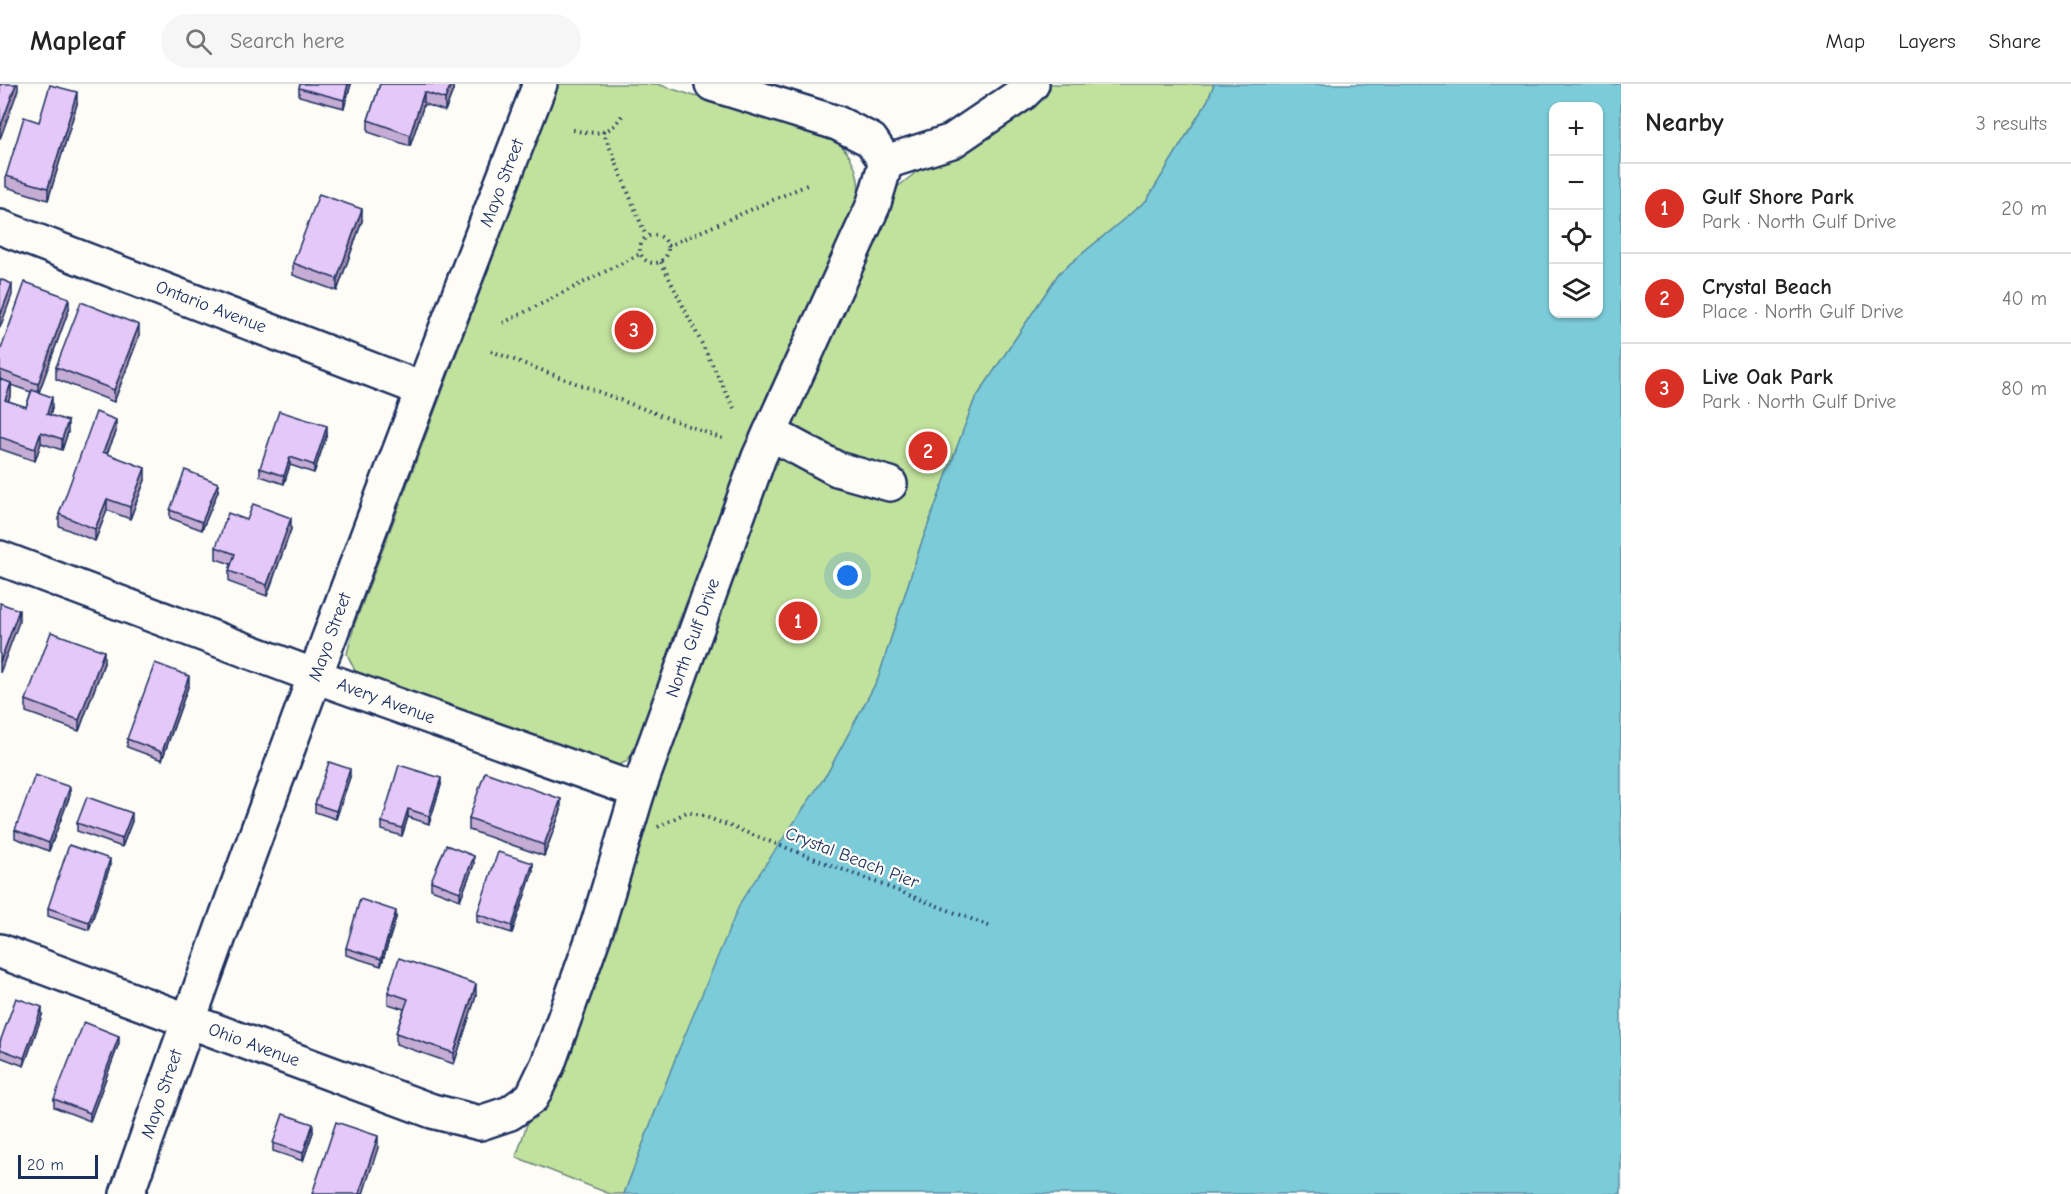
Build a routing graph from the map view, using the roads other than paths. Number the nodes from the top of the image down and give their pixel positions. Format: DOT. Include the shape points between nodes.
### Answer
graph roads {
  1 [pos="540,84"];
  2 [pos="712,84"];
  3 [pos="1032,84"];
  4 [pos="886,162"];
  5 [pos="0,227"];
  6 [pos="422,389"];
  7 [pos="770,433"];
  8 [pos="890,483"];
  9 [pos="0,558"];
  10 [pos="315,675"];
  11 [pos="638,791"];
  12 [pos="0,951"];
  13 [pos="188,1020"];
  14 [pos="510,1113"];
  15 [pos="127,1194"];
  1 -- 6 [label="street, Mayo Street"];
  2 -- 4 [label="street" via="837,123 871,140"];
  3 -- 4 [label="street" via="952,141"];
  4 -- 7 [label="street, North Gulf Drive" via="873,206"];
  5 -- 6 [label="street, Ontario Avenue"];
  6 -- 10 [label="street, Mayo Street"];
  7 -- 8 [label="street" via="837,469"];
  7 -- 11 [label="street, North Gulf Drive"];
  9 -- 10 [label="street, Avery Avenue"];
  10 -- 11 [label="street, Avery Avenue"];
  10 -- 13 [label="street, Mayo Street"];
  11 -- 14 [label="street, North Gulf Drive" via="598,924 548,1064 532,1097"];
  12 -- 13 [label="street, Ohio Avenue"];
  13 -- 14 [label="street, Ohio Avenue" via="432,1111 480,1123"];
  13 -- 15 [label="street, Mayo Street"];
}
